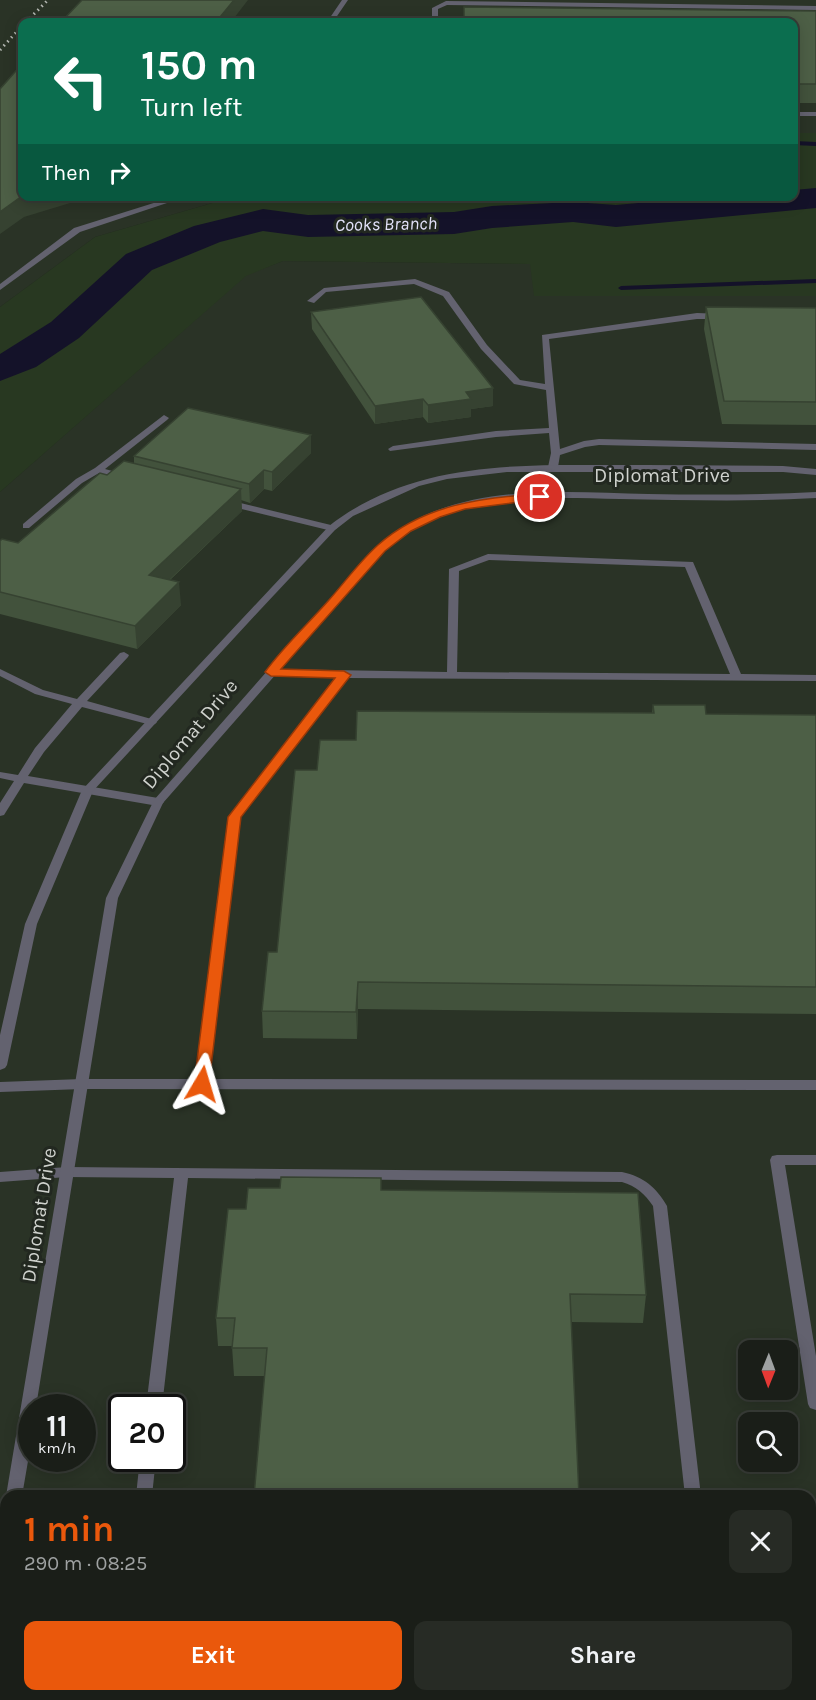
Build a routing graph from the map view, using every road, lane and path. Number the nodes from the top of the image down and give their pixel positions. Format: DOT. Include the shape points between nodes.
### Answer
graph roads {
  1 [pos="345,0"];
  2 [pos="816,8"];
  3 [pos="333,18"];
  4 [pos="435,18"];
  5 [pos="798,114"];
  6 [pos="816,114"];
  7 [pos="169,201"];
  8 [pos="0,288"];
  9 [pos="311,301"];
  10 [pos="733,316"];
  11 [pos="551,388"];
  12 [pos="164,418"];
  13 [pos="554,430"];
  14 [pos="816,447"];
  15 [pos="393,449"];
  16 [pos="556,453"];
  17 [pos="553,468"];
  18 [pos="98,470"];
  19 [pos="816,472"];
  20 [pos="139,481"];
  21 [pos="816,495"];
  22 [pos="217,500"];
  23 [pos="26,526"];
  24 [pos="332,528"];
  25 [pos="124,656"];
  26 [pos="0,672"];
  27 [pos="271,672"];
  28 [pos="344,675"];
  29 [pos="452,676"];
  30 [pos="737,678"];
  31 [pos="816,678"];
  32 [pos="79,703"];
  33 [pos="151,722"];
  34 [pos="0,774"];
  35 [pos="22,778"];
  36 [pos="88,790"];
  37 [pos="159,802"];
  38 [pos="0,812"];
  39 [pos="0,1065"];
  40 [pos="82,1084"];
  41 [pos="202,1084"];
  42 [pos="816,1085"];
  43 [pos="0,1087"];
  44 [pos="816,1160"];
  45 [pos="67,1172"];
  46 [pos="182,1173"];
  47 [pos="0,1177"];
  48 [pos="156,1394"];
  49 [pos="816,1404"];
  50 [pos="147,1472"];
  51 [pos="15,1490"];
  52 [pos="145,1490"];
  53 [pos="692,1490"];
  1 -- 3 [label="street"];
  2 -- 4 [label="street" via="446,3 435,8"];
  5 -- 6 [label="street"];
  7 -- 8 [label="street" via="77,230"];
  9 -- 11 [label="street" via="324,290 415,280 446,294 484,346 517,382"];
  10 -- 11 [label="street" via="697,316 545,337"];
  11 -- 13 [label="street"];
  12 -- 18 [label="street"];
  13 -- 15 [label="street"];
  13 -- 16 [label="street"];
  14 -- 16 [label="street" via="599,442"];
  16 -- 17 [label="street"];
  17 -- 19 [label="street, Diplomat Drive"];
  17 -- 24 [label="street, Diplomat Drive" via="497,470 416,484 350,514"];
  18 -- 20 [label="street"];
  18 -- 23 [label="street" via="78,481"];
  21 -- 27 [label="street, Diplomat Drive" via="558,496 503,499 436,514 407,528 381,548"];
  22 -- 24 [label="street"];
  24 -- 33 [label="street, Diplomat Drive"];
  25 -- 32 [label="street"];
  26 -- 32 [label="street" via="39,692"];
  27 -- 28 [label="street"];
  27 -- 37 [label="street, Diplomat Drive"];
  28 -- 29 [label="street"];
  28 -- 41 [label="street" via="235,817"];
  29 -- 30 [label="street"];
  29 -- 30 [label="street" via="454,569 488,557 690,564"];
  30 -- 31 [label="street"];
  32 -- 33 [label="street"];
  32 -- 35 [label="street" via="39,750"];
  33 -- 36 [label="street, Diplomat Drive"];
  34 -- 35 [label="street"];
  35 -- 36 [label="street"];
  35 -- 38 [label="street"];
  36 -- 37 [label="street"];
  36 -- 39 [label="street, Diplomat Drive" via="31,924"];
  37 -- 40 [label="street, Diplomat Drive" via="112,898"];
  40 -- 41 [label="street"];
  40 -- 43 [label="street"];
  40 -- 45 [label="street, Diplomat Drive"];
  41 -- 42 [label="street"];
  44 -- 49 [label="street" via="777,1160"];
  45 -- 46 [label="street"];
  45 -- 47 [label="street"];
  45 -- 51 [label="street, Diplomat Drive"];
  46 -- 48 [label="street"];
  46 -- 53 [label="street" via="635,1180 651,1190 660,1206"];
  50 -- 52 [label="street"];
}
